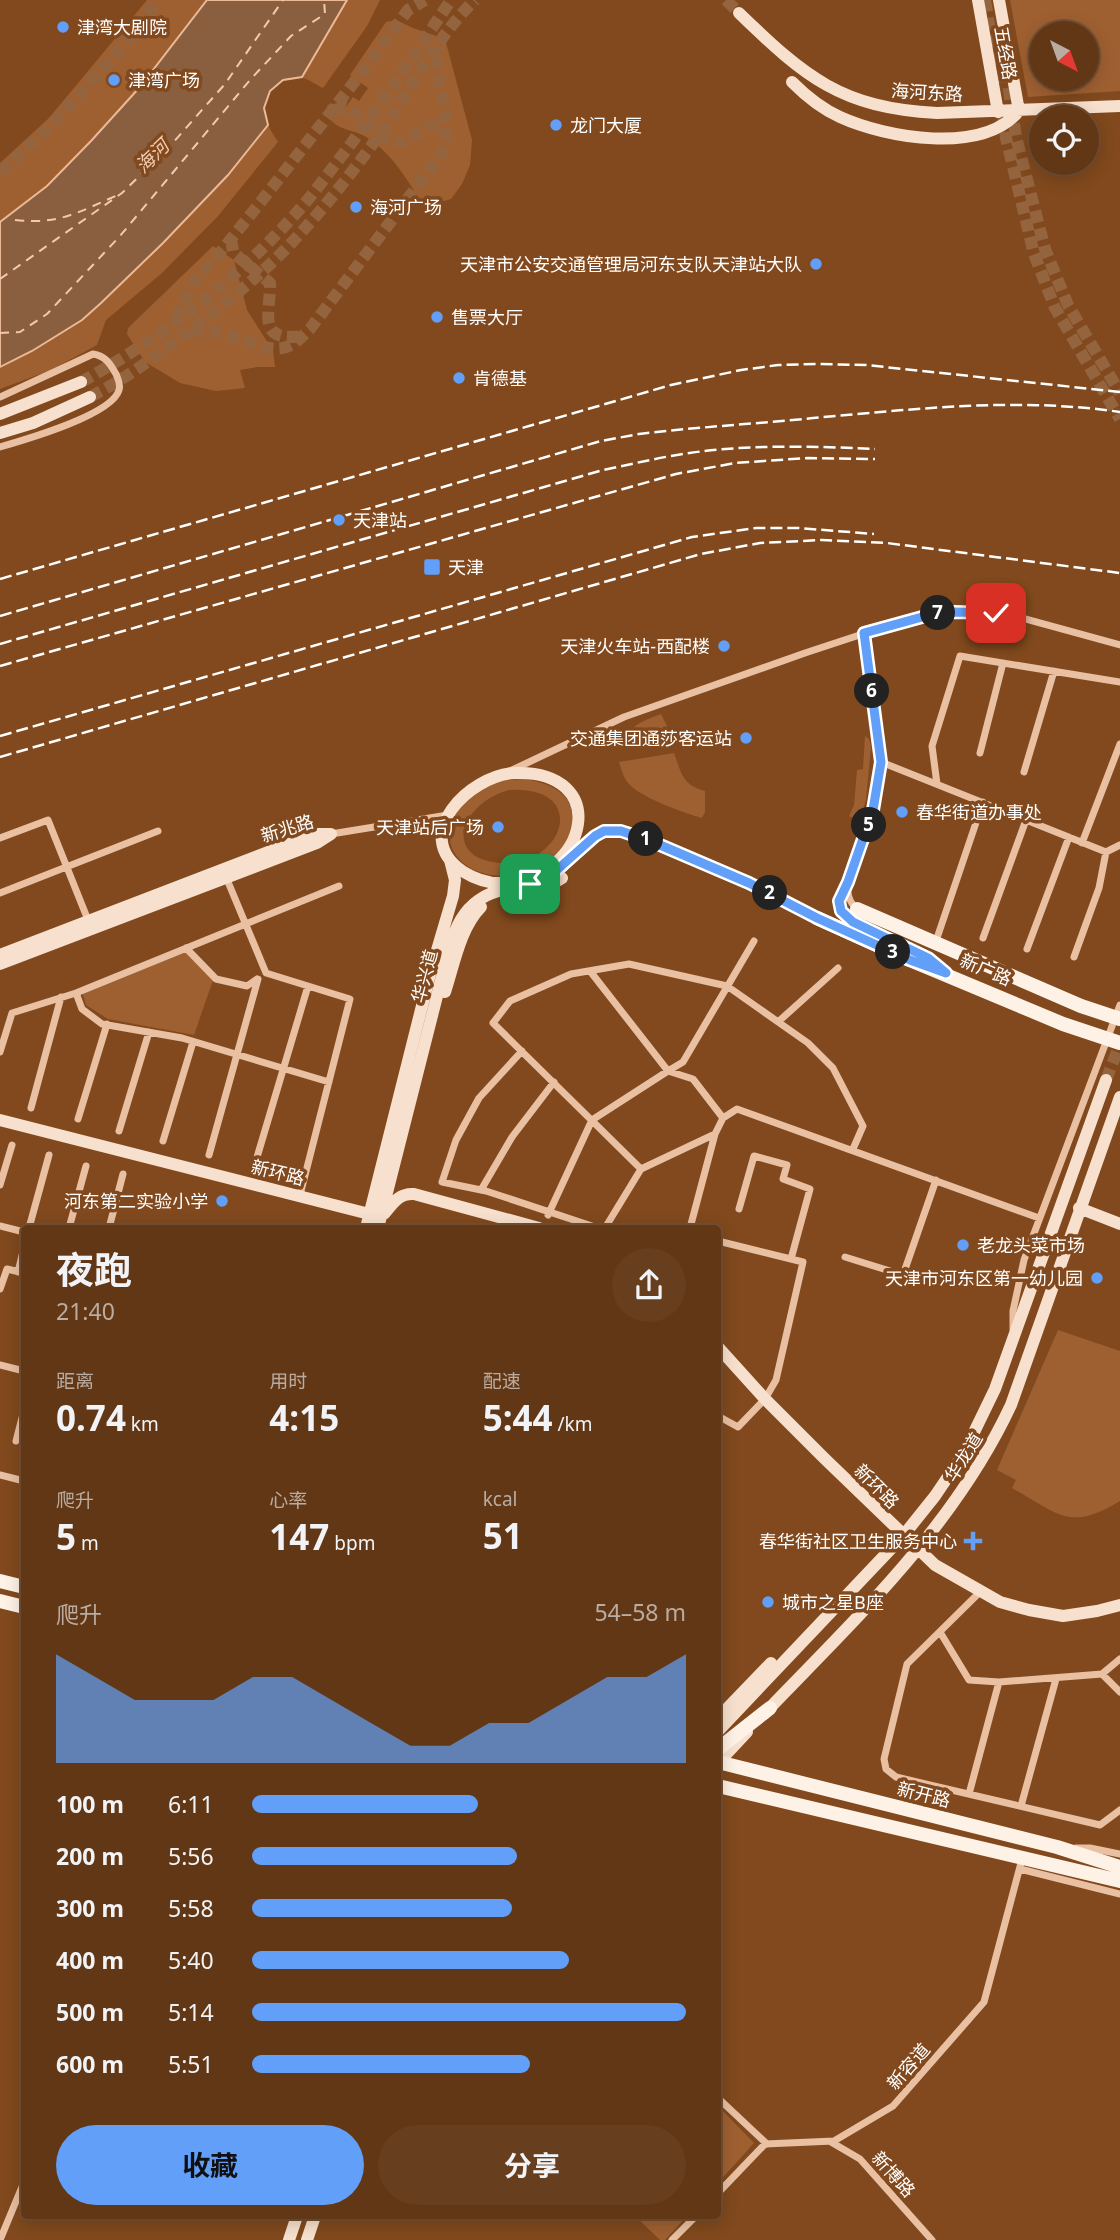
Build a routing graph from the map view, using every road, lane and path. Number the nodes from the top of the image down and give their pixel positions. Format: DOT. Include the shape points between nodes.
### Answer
graph roads {
  1 [pos="978,0"];
  2 [pos="999,0"];
  3 [pos="739,13"];
  4 [pos="792,82"];
  5 [pos="1015,86"];
  6 [pos="995,88"];
  7 [pos="1120,106"];
  8 [pos="1019,111"];
  9 [pos="998,112"];
  10 [pos="81,382"];
  11 [pos="0,397"];
  12 [pos="90,397"];
  13 [pos="0,414"];
  14 [pos="0,433"];
  15 [pos="0,447"];
  16 [pos="864,633"];
  17 [pos="1120,645"];
  18 [pos="1003,663"];
  19 [pos="1054,671"];
  20 [pos="1120,682"];
  21 [pos="1120,744"];
  22 [pos="980,753"];
  23 [pos="881,762"];
  24 [pos="1024,772"];
  25 [pos="501,775"];
  26 [pos="937,784"];
  27 [pos="983,802"];
  28 [pos="448,815"];
  29 [pos="1026,820"];
  30 [pos="158,831"];
  31 [pos="621,831"];
  32 [pos="331,834"];
  33 [pos="0,838"];
  34 [pos="1069,838"];
  35 [pos="1082,843"];
  36 [pos="1120,845"];
  37 [pos="1106,852"];
  38 [pos="450,860"];
  39 [pos="66,867"];
  40 [pos="727,875"];
  41 [pos="226,877"];
  42 [pos="848,882"];
  43 [pos="339,886"];
  44 [pos="0,893"];
  45 [pos="857,909"];
  46 [pos="817,918"];
  47 [pos="88,920"];
  48 [pos="245,924"];
  49 [pos="983,938"];
  50 [pos="754,941"];
  51 [pos="935,943"];
  52 [pos="186,948"];
  53 [pos="1027,949"];
  54 [pos="0,955"];
  55 [pos="1074,957"];
  56 [pos="0,964"];
  57 [pos="838,968"];
  58 [pos="590,971"];
  59 [pos="266,973"];
  60 [pos="946,973"];
  61 [pos="258,979"];
  62 [pos="308,986"];
  63 [pos="727,986"];
  64 [pos="76,993"];
  65 [pos="61,997"];
  66 [pos="1118,1014"];
  67 [pos="778,1021"];
  68 [pos="107,1024"];
  69 [pos="149,1032"];
  70 [pos="427,1035"];
  71 [pos="1113,1041"];
  72 [pos="193,1042"];
  73 [pos="522,1051"];
  74 [pos="0,1052"];
  75 [pos="237,1055"];
  76 [pos="283,1068"];
  77 [pos="668,1071"];
  78 [pos="1106,1080"];
  79 [pos="329,1082"];
  80 [pos="554,1082"];
  81 [pos="1120,1097"];
  82 [pos="31,1108"];
  83 [pos="723,1118"];
  84 [pos="78,1119"];
  85 [pos="0,1120"];
  86 [pos="592,1120"];
  87 [pos="119,1131"];
  88 [pos="715,1134"];
  89 [pos="163,1141"];
  90 [pos="12,1145"];
  91 [pos="853,1149"];
  92 [pos="49,1155"];
  93 [pos="209,1156"];
  94 [pos="255,1164"];
  95 [pos="86,1166"];
  96 [pos="641,1169"];
  97 [pos="123,1174"];
  98 [pos="936,1180"];
  99 [pos="0,1185"];
  100 [pos="481,1190"];
  101 [pos="300,1195"];
  102 [pos="1079,1208"];
  103 [pos="739,1209"];
  104 [pos="548,1213"];
  105 [pos="1039,1217"];
  106 [pos="377,1220"];
  107 [pos="1120,1224"];
  108 [pos="30,1225"];
  109 [pos="70,1225"];
  110 [pos="110,1225"];
  111 [pos="528,1225"];
  112 [pos="588,1225"];
  113 [pos="607,1225"];
  114 [pos="691,1225"];
  115 [pos="0,1226"];
  116 [pos="21,1231"];
  117 [pos="721,1242"];
  118 [pos="845,1257"];
  119 [pos="791,1259"];
  120 [pos="21,1272"];
  121 [pos="0,1289"];
  122 [pos="1014,1339"];
  123 [pos="721,1351"];
  124 [pos="0,1365"];
  125 [pos="21,1370"];
  126 [pos="765,1399"];
  127 [pos="721,1418"];
  128 [pos="21,1422"];
  129 [pos="16,1441"];
  130 [pos="0,1475"];
  131 [pos="21,1480"];
  132 [pos="903,1536"];
  133 [pos="918,1550"];
  134 [pos="0,1581"];
  135 [pos="21,1586"];
  136 [pos="981,1591"];
  137 [pos="0,1601"];
  138 [pos="1120,1605"];
  139 [pos="21,1606"];
  140 [pos="818,1627"];
  141 [pos="940,1632"];
  142 [pos="1120,1659"];
  143 [pos="1102,1674"];
  144 [pos="1056,1679"];
  145 [pos="999,1682"];
  146 [pos="1120,1692"];
  147 [pos="770,1708"];
  148 [pos="721,1715"];
  149 [pos="721,1728"];
  150 [pos="721,1747"];
  151 [pos="721,1760"];
  152 [pos="721,1764"];
  153 [pos="721,1787"];
  154 [pos="968,1794"];
  155 [pos="1021,1806"];
  156 [pos="1120,1810"];
  157 [pos="1057,1847"];
  158 [pos="1120,1854"];
  159 [pos="1021,1864"];
  160 [pos="1120,1867"];
  161 [pos="1120,1881"];
  162 [pos="1120,1894"];
  163 [pos="721,2101"];
  164 [pos="834,2141"];
  165 [pos="765,2144"];
  166 [pos="21,2189"];
  167 [pos="721,2190"];
  168 [pos="296,2219"];
  169 [pos="315,2219"];
  170 [pos="693,2219"];
  171 [pos="0,2240"];
  172 [pos="289,2240"];
  173 [pos="307,2240"];
  174 [pos="672,2240"];
  175 [pos="932,2240"];
  1 -- 6 [label="main road, 五经路"];
  2 -- 5 [label="main road, 五经路"];
  3 -- 9 [label="main road, 海河东路" via="810,76 853,99 908,111"];
  4 -- 8 [label="main road" via="839,117 914,137 975,135 1010,121"];
  5 -- 6 [label="main road" via="1005,97"];
  5 -- 8 [label="main road, 五经路"];
  6 -- 9 [label="main road, 五经路"];
  7 -- 8 [label="main road, 海河东路"];
  8 -- 9 [label="main road, 海河东路"];
  10 -- 13 [label="main road"];
  11 -- 15 [label="street" via="93,354 102,355 110,364 120,389 115,398 92,413"];
  12 -- 14 [label="main road"];
  16 -- 17 [label="street" via="933,614 986,613 1035,620"];
  16 -- 23 [label="street"];
  16 -- 25 [label="street" via="624,717"];
  18 -- 19 [label="street"];
  18 -- 22 [label="street"];
  18 -- 26 [label="street" via="960,656 932,746"];
  19 -- 20 [label="street"];
  19 -- 24 [label="street"];
  21 -- 35 [label="street"];
  23 -- 26 [label="street"];
  23 -- 42 [label="street" via="868,827"];
  25 -- 28 [label="main road" via="464,794"];
  25 -- 38 [label="main road" via="535,774 567,789 579,820 571,847 543,872 507,883 478,880"];
  26 -- 27 [label="street"];
  27 -- 29 [label="street"];
  27 -- 51 [label="street"];
  28 -- 32 [label="street"];
  28 -- 38 [label="main road" via="442,837"];
  29 -- 34 [label="street"];
  29 -- 49 [label="street"];
  30 -- 39 [label="street"];
  31 -- 40 [label="main road, 新广路"];
  31 -- 70 [label="main road, 华兴道" via="595,836 547,878 488,894 468,910 450,945"];
  32 -- 41 [label="main road, 新兆路"];
  32 -- 47 [label="main road, 新兆路" via="315,834"];
  33 -- 39 [label="street" via="48,820"];
  34 -- 35 [label="street"];
  34 -- 53 [label="street"];
  35 -- 37 [label="street"];
  36 -- 37 [label="street"];
  37 -- 55 [label="street" via="1099,888"];
  38 -- 106 [label="main road, 华兴道" via="453,896 430,974"];
  39 -- 44 [label="street"];
  39 -- 47 [label="street"];
  40 -- 46 [label="main road, 新广路"];
  40 -- 70 [label="main road" via="687,865 623,837 597,842 549,887 489,902 478,911 464,933"];
  41 -- 48 [label="street"];
  41 -- 56 [label="main road, 新兆路"];
  42 -- 45 [label="street" via="847,892"];
  42 -- 60 [label="street" via="839,901 847,918 928,958"];
  43 -- 48 [label="street"];
  45 -- 51 [label="main road, 新广路"];
  46 -- 60 [label="main road, 新广路"];
  47 -- 54 [label="main road, 新兆路"];
  48 -- 52 [label="street"];
  48 -- 59 [label="street"];
  50 -- 63 [label="street"];
  51 -- 66 [label="main road, 新广路" via="1081,1006"];
  52 -- 61 [label="street" via="216,979 247,986"];
  52 -- 64 [label="street"];
  57 -- 67 [label="street"];
  58 -- 63 [label="street" via="629,964"];
  58 -- 73 [label="street" via="571,974 510,1001 493,1023"];
  58 -- 77 [label="street"];
  59 -- 61 [label="street"];
  59 -- 62 [label="street"];
  60 -- 71 [label="main road, 新广路"];
  61 -- 75 [label="street"];
  62 -- 76 [label="street"];
  62 -- 79 [label="street" via="350,999"];
  63 -- 67 [label="street"];
  63 -- 77 [label="street" via="683,1062"];
  64 -- 65 [label="street"];
  64 -- 68 [label="street" via="82,1009"];
  65 -- 74 [label="street" via="12,1013"];
  65 -- 82 [label="street"];
  66 -- 71 [label="street"];
  67 -- 91 [label="street" via="833,1068 863,1126"];
  68 -- 69 [label="street"];
  68 -- 84 [label="street"];
  69 -- 72 [label="street"];
  69 -- 87 [label="street"];
  70 -- 106 [label="main road, 华兴道"];
  71 -- 105 [label="street"];
  72 -- 75 [label="street"];
  72 -- 89 [label="street"];
  73 -- 80 [label="street"];
  73 -- 100 [label="street" via="479,1098 456,1140 442,1182"];
  75 -- 76 [label="street"];
  75 -- 93 [label="street"];
  76 -- 79 [label="street"];
  76 -- 94 [label="street"];
  77 -- 83 [label="street" via="692,1079"];
  77 -- 86 [label="street"];
  78 -- 122 [label="main road"];
  79 -- 101 [label="street"];
  80 -- 86 [label="street"];
  80 -- 100 [label="street" via="512,1137"];
  81 -- 102 [label="main road, 华龙道"];
  83 -- 88 [label="street"];
  83 -- 91 [label="street" via="737,1109"];
  85 -- 101 [label="main road, 新环路"];
  86 -- 96 [label="street"];
  86 -- 104 [label="street"];
  88 -- 96 [label="street"];
  88 -- 114 [label="street"];
  90 -- 99 [label="street"];
  91 -- 98 [label="street"];
  92 -- 108 [label="street"];
  95 -- 109 [label="street"];
  96 -- 113 [label="street"];
  97 -- 110 [label="street"];
  98 -- 105 [label="street"];
  98 -- 118 [label="street" via="903,1275"];
  100 -- 104 [label="street"];
  101 -- 106 [label="main road, 新环路"];
  102 -- 107 [label="main road"];
  102 -- 133 [label="main road, 华龙道" via="1006,1416 979,1468"];
  103 -- 119 [label="street" via="754,1156 788,1165 783,1179 810,1189"];
  104 -- 112 [label="street"];
  105 -- 122 [label="street" via="1013,1311"];
  106 -- 111 [label="main road" via="398,1198 414,1194"];
  115 -- 116 [label="street"];
  117 -- 119 [label="street"];
  119 -- 126 [label="street" via="803,1262 776,1380"];
  120 -- 121 [label="street" via="7,1269"];
  122 -- 132 [label="main road" via="964,1452"];
  123 -- 126 [label="main road, 新环路"];
  124 -- 125 [label="street"];
  126 -- 127 [label="street" via="738,1427"];
  126 -- 132 [label="main road, 新环路"];
  128 -- 129 [label="street"];
  130 -- 131 [label="street"];
  132 -- 133 [label="main road, 新环路"];
  132 -- 140 [label="main road"];
  133 -- 136 [label="main road, 新环路"];
  133 -- 147 [label="main road, 华龙道"];
  134 -- 135 [label="main road"];
  136 -- 138 [label="main road, 新环路" via="1000,1602 1063,1616"];
  136 -- 141 [label="street"];
  137 -- 139 [label="main road"];
  140 -- 148 [label="main road" via="784,1651"];
  140 -- 149 [label="main road"];
  141 -- 145 [label="street" via="969,1679"];
  141 -- 154 [label="street" via="907,1664 884,1759 886,1769 895,1777"];
  142 -- 143 [label="street"];
  143 -- 144 [label="street"];
  143 -- 146 [label="street"];
  144 -- 145 [label="street"];
  144 -- 155 [label="street"];
  145 -- 154 [label="street"];
  147 -- 150 [label="main road"];
  147 -- 151 [label="main road, 华龙道"];
  152 -- 157 [label="main road, 新开路"];
  153 -- 159 [label="main road"];
  154 -- 155 [label="street"];
  155 -- 156 [label="street" via="1100,1825"];
  157 -- 158 [label="street"];
  157 -- 160 [label="main road, 新开路"];
  159 -- 161 [label="main road"];
  159 -- 162 [label="street"];
  159 -- 164 [label="street, 新容道" via="984,2002 893,2106"];
  163 -- 165 [label="street"];
  164 -- 165 [label="street"];
  164 -- 175 [label="street, 新博路" via="860,2159"];
  165 -- 167 [label="street"];
  166 -- 171 [label="street"];
  168 -- 172 [label="main road"];
  169 -- 173 [label="main road"];
  170 -- 174 [label="street"];
}
